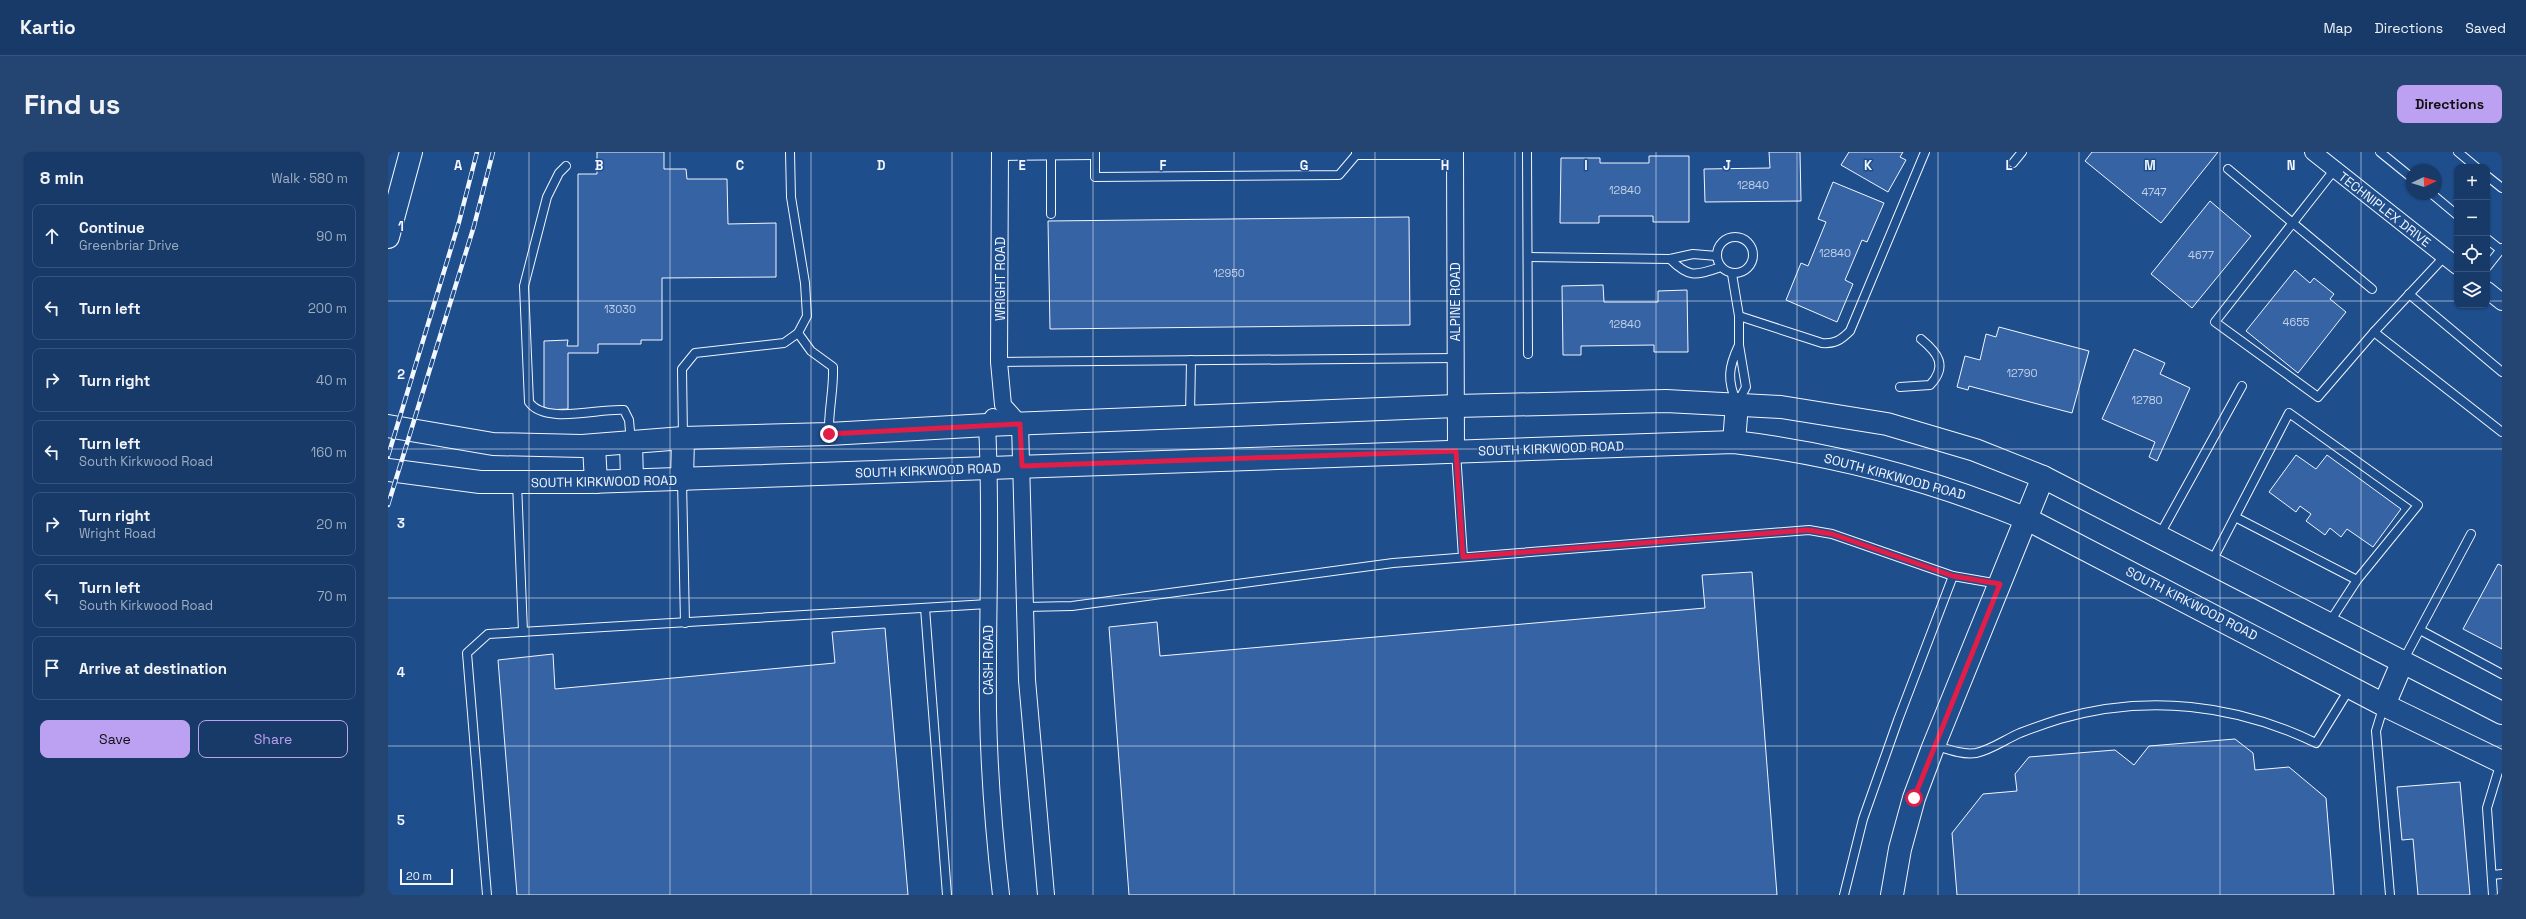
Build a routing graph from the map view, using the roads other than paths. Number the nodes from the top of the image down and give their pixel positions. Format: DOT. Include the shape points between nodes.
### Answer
graph roads {
  1 [pos="411,152"];
  2 [pos="790,152"];
  3 [pos="1527,152"];
  4 [pos="1925,152"];
  5 [pos="2022,152"];
  6 [pos="2313,152"];
  7 [pos="2380,152"];
  8 [pos="2458,152"];
  9 [pos="1356,153"];
  10 [pos="1403,153"];
  11 [pos="1455,153"];
  12 [pos="1000,154"];
  13 [pos="1051,154"];
  14 [pos="1095,154"];
  15 [pos="2013,163"];
  16 [pos="2472,164"];
  17 [pos="566,166"];
  18 [pos="2228,169"];
  19 [pos="2335,169"];
  20 [pos="2406,173"];
  21 [pos="2490,178"];
  22 [pos="2502,188"];
  23 [pos="2439,200"];
  24 [pos="2454,212"];
  25 [pos="1051,214"];
  26 [pos="2293,223"];
  27 [pos="388,237"];
  28 [pos="2490,241"];
  29 [pos="2501,249"];
  30 [pos="1717,256"];
  31 [pos="1528,257"];
  32 [pos="1670,259"];
  33 [pos="2451,261"];
  34 [pos="2490,262"];
  35 [pos="1721,267"];
  36 [pos="1732,274"];
  37 [pos="2372,289"];
  38 [pos="2490,292"];
  39 [pos="2409,294"];
  40 [pos="2502,302"];
  41 [pos="1739,316"];
  42 [pos="2374,332"];
  43 [pos="798,333"];
  44 [pos="1921,339"];
  45 [pos="1739,345"];
  46 [pos="1528,354"];
  47 [pos="1456,358"];
  48 [pos="1191,360"];
  49 [pos="999,362"];
  50 [pos="2502,372"];
  51 [pos="2242,386"];
  52 [pos="1900,387"];
  53 [pos="1737,404"];
  54 [pos="1003,405"];
  55 [pos="1456,406"];
  56 [pos="1190,417"];
  57 [pos="1020,424"];
  58 [pos="987,425"];
  59 [pos="388,426"];
  60 [pos="2502,432"];
  61 [pos="829,434"];
  62 [pos="683,438"];
  63 [pos="631,442"];
  64 [pos="1734,442"];
  65 [pos="594,446"];
  66 [pos="1456,451"];
  67 [pos="1022,466"];
  68 [pos="989,468"];
  69 [pos="388,470"];
  70 [pos="2043,477"];
  71 [pos="632,480"];
  72 [pos="682,480"];
  73 [pos="517,482"];
  74 [pos="596,482"];
  75 [pos="2235,517"];
  76 [pos="2027,519"];
  77 [pos="2471,534"];
  78 [pos="2159,536"];
  79 [pos="1463,557"];
  80 [pos="2211,563"];
  81 [pos="1953,576"];
  82 [pos="2357,580"];
  83 [pos="2000,584"];
  84 [pos="988,604"];
  85 [pos="1025,607"];
  86 [pos="925,608"];
  87 [pos="685,623"];
  88 [pos="2328,624"];
  89 [pos="2420,630"];
  90 [pos="524,632"];
  91 [pos="2402,663"];
  92 [pos="2502,674"];
  93 [pos="2351,686"];
  94 [pos="2384,705"];
  95 [pos="2502,713"];
  96 [pos="1933,745"];
  97 [pos="2501,762"];
  98 [pos="2502,874"];
  99 [pos="2492,875"];
  100 [pos="487,895"];
  101 [pos="947,895"];
  102 [pos="1001,895"];
  103 [pos="1046,895"];
  104 [pos="1844,895"];
  105 [pos="1892,895"];
  106 [pos="2390,895"];
  107 [pos="2494,895"];
  1 -- 27 [label="main road"];
  2 -- 43 [label="lane" via="791,197 805,289 806,316"];
  3 -- 31 [label="lane"];
  4 -- 41 [label="lane" via="1850,331 1842,340 1822,344"];
  5 -- 15 [label="lane"];
  6 -- 19 [label="street, TECHNIPLEX DRIVE"];
  7 -- 20 [label="lane"];
  8 -- 16 [label="lane"];
  9 -- 10 [label="lane"];
  9 -- 14 [label="lane" via="1339,174 1094,177"];
  10 -- 11 [label="lane"];
  11 -- 47 [label="street, ALPINE ROAD"];
  12 -- 13 [label="lane"];
  12 -- 49 [label="street, WRIGHT ROAD"];
  13 -- 14 [label="lane"];
  13 -- 25 [label="lane"];
  17 -- 63 [label="lane" via="547,197 524,286 529,402 532,407 554,414 624,410 629,420"];
  18 -- 26 [label="lane"];
  19 -- 26 [label="lane"];
  19 -- 33 [label="street, TECHNIPLEX DRIVE"];
  21 -- 22 [label="lane"];
  23 -- 24 [label="lane"];
  26 -- 37 [label="lane"];
  26 -- 42 [label="lane" via="2215,322 2318,398"];
  28 -- 29 [label="lane"];
  29 -- 34 [label="lane"];
  30 -- 32 [label="lane" via="1693,254"];
  30 -- 35 [label="lane"];
  30 -- 36 [label="lane" via="1720,244 1726,240 1738,237 1749,243 1753,254 1751,265 1743,272"];
  31 -- 32 [label="lane"];
  31 -- 46 [label="lane"];
  32 -- 35 [label="lane" via="1682,272 1696,276"];
  33 -- 39 [label="lane"];
  35 -- 36 [label="lane"];
  36 -- 41 [label="lane"];
  38 -- 40 [label="street"];
  39 -- 42 [label="lane"];
  39 -- 50 [label="lane"];
  41 -- 45 [label="lane"];
  42 -- 60 [label="lane"];
  43 -- 61 [label="lane" via="811,351 833,367 834,386 828,416"];
  43 -- 62 [label="lane" via="784,343 695,354 682,369"];
  44 -- 52 [label="lane" via="1936,351 1939,370 1935,380 1930,385"];
  45 -- 53 [label="lane" via="1746,387"];
  45 -- 53 [label="lane" via="1732,360 1728,384"];
  47 -- 48 [label="lane"];
  47 -- 55 [label="street, ALPINE ROAD"];
  48 -- 49 [label="lane"];
  48 -- 56 [label="lane"];
  49 -- 54 [label="street, WRIGHT ROAD"];
  51 -- 78 [label="lane"];
  53 -- 55 [label="main road" via="1666,401"];
  53 -- 64 [label="main road"];
  53 -- 70 [label="main road" via="1781,407 1887,424 1975,450"];
  54 -- 57 [label="street"];
  54 -- 58 [label="street"];
  55 -- 56 [label="main road"];
  55 -- 66 [label="street, ALPINE ROAD"];
  56 -- 57 [label="main road"];
  57 -- 58 [label="main road"];
  57 -- 67 [label="street"];
  58 -- 61 [label="main road"];
  58 -- 68 [label="street, CASH ROAD"];
  59 -- 65 [label="main road" via="493,444"];
  61 -- 62 [label="main road"];
  62 -- 63 [label="main road"];
  62 -- 72 [label="main road"];
  63 -- 65 [label="main road"];
  63 -- 71 [label="main road"];
  64 -- 66 [label="main road, SOUTH KIRKWOOD ROAD"];
  64 -- 76 [label="main road, SOUTH KIRKWOOD ROAD" via="1786,448 1855,462 1976,498"];
  65 -- 74 [label="main road"];
  66 -- 67 [label="main road, SOUTH KIRKWOOD ROAD"];
  66 -- 79 [label="lane"];
  67 -- 68 [label="main road, SOUTH KIRKWOOD ROAD"];
  67 -- 85 [label="street"];
  68 -- 72 [label="main road, SOUTH KIRKWOOD ROAD"];
  68 -- 84 [label="street, CASH ROAD"];
  69 -- 73 [label="main road, SOUTH KIRKWOOD ROAD" via="480,482"];
  70 -- 76 [label="main road"];
  70 -- 78 [label="main road"];
  71 -- 72 [label="main road, SOUTH KIRKWOOD ROAD"];
  71 -- 74 [label="main road, SOUTH KIRKWOOD ROAD"];
  72 -- 87 [label="lane"];
  73 -- 74 [label="main road, SOUTH KIRKWOOD ROAD"];
  73 -- 90 [label="lane"];
  75 -- 80 [label="lane"];
  75 -- 82 [label="lane"];
  75 -- 82 [label="lane" via="2289,413 2418,505"];
  76 -- 83 [label="main road"];
  76 -- 93 [label="main road, SOUTH KIRKWOOD ROAD"];
  77 -- 89 [label="lane"];
  78 -- 80 [label="main road"];
  79 -- 81 [label="lane" via="1808,530 1832,534"];
  79 -- 85 [label="lane" via="1393,563 1072,606"];
  80 -- 88 [label="main road"];
  81 -- 83 [label="lane"];
  81 -- 104 [label="lane" via="1863,819"];
  82 -- 88 [label="lane"];
  83 -- 96 [label="main road"];
  84 -- 86 [label="lane"];
  84 -- 102 [label="street, CASH ROAD" via="988,712 994,829"];
  85 -- 103 [label="street" via="1027,680"];
  86 -- 87 [label="lane"];
  86 -- 101 [label="lane"];
  87 -- 90 [label="lane"];
  88 -- 91 [label="main road"];
  89 -- 91 [label="lane"];
  89 -- 92 [label="lane"];
  90 -- 100 [label="lane" via="488,634 467,653"];
  91 -- 94 [label="main road"];
  91 -- 95 [label="main road"];
  93 -- 94 [label="main road, SOUTH KIRKWOOD ROAD"];
  93 -- 96 [label="lane" via="2316,743 2272,724 2239,715 2207,708 2169,705 2128,706 2091,711 2021,733 1976,753"];
  94 -- 97 [label="main road, SOUTH KIRKWOOD ROAD"];
  94 -- 106 [label="lane" via="2376,731"];
  96 -- 105 [label="main road" via="1914,798 1900,849"];
  97 -- 99 [label="lane" via="2487,808"];
  98 -- 99 [label="lane"];
  99 -- 107 [label="lane"];
}
